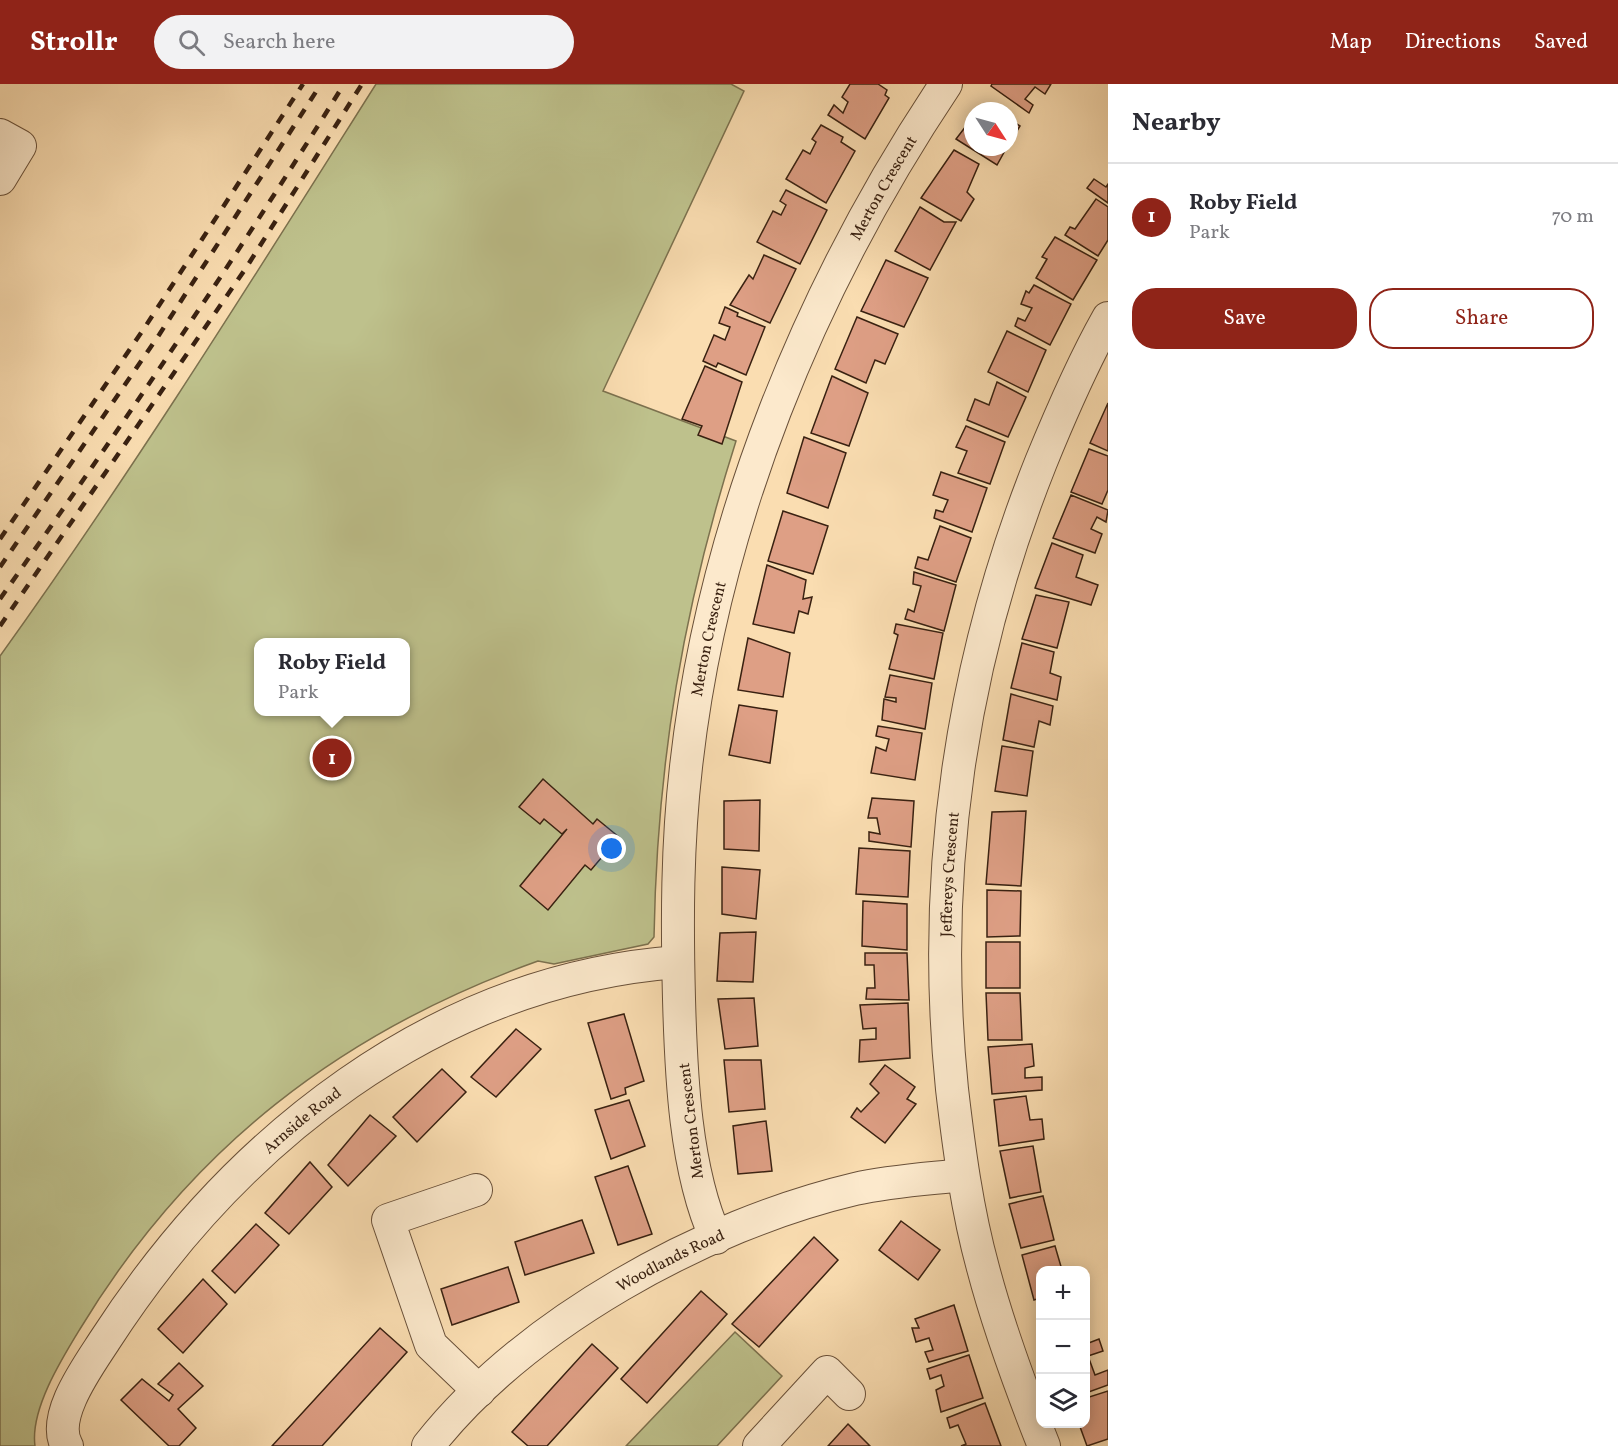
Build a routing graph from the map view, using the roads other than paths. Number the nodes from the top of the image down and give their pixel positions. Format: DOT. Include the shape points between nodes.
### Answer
graph roads {
  1 [pos="946,84"];
  2 [pos="0,135"];
  3 [pos="0,179"];
  4 [pos="1108,318"];
  5 [pos="678,962"];
  6 [pos="963,1175"];
  7 [pos="476,1190"];
  8 [pos="716,1238"];
  9 [pos="479,1391"];
  10 [pos="849,1394"];
  11 [pos="67,1446"];
  12 [pos="428,1446"];
  13 [pos="759,1446"];
  14 [pos="1044,1446"];
  1 -- 5 [label="street, Merton Crescent" via="867,213 815,316 744,499 703,661 687,756 678,870"];
  2 -- 3 [label="street" via="20,146"];
  4 -- 6 [label="street, Jeffereys Crescent" via="1056,425 1007,552 980,645 954,788 944,913 949,1054"];
  5 -- 8 [label="street, Merton Crescent" via="680,1038 697,1184"];
  5 -- 11 [label="street, Arnside Road" via="585,975 498,1003 414,1041 317,1104 215,1197 138,1292 70,1402 61,1424"];
  6 -- 8 [label="street, Woodlands Road" via="855,1189 783,1211"];
  6 -- 14 [label="street, Jeffereys Crescent" via="983,1268"];
  7 -- 9 [label="street" via="388,1220 431,1345"];
  8 -- 9 [label="street, Woodlands Road" via="599,1298"];
  9 -- 12 [label="street, Woodlands Road"];
  10 -- 13 [label="street" via="827,1372"];
}
